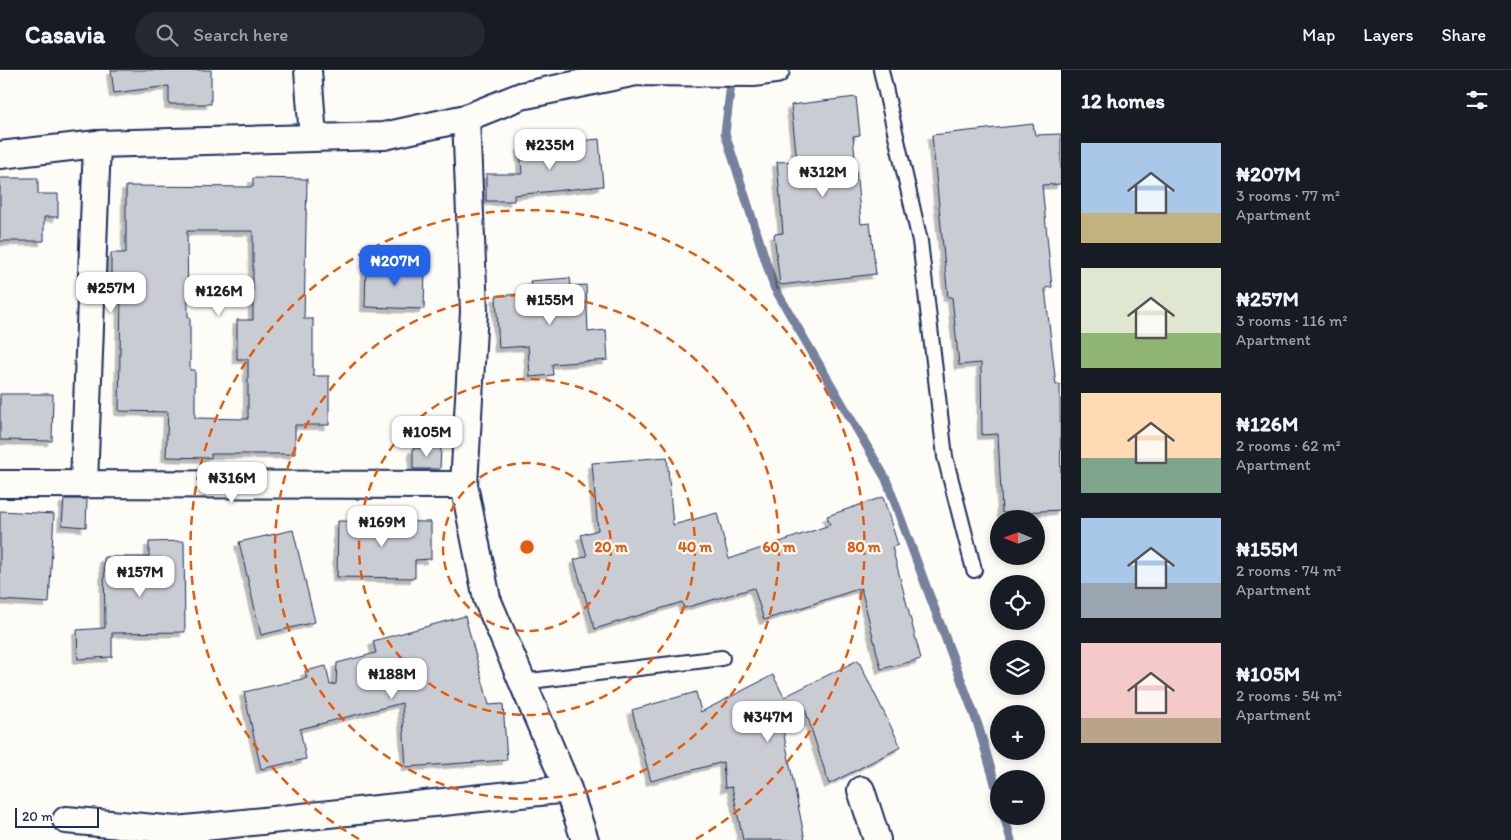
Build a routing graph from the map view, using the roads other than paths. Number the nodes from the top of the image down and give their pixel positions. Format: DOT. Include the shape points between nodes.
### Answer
graph roads {
  1 [pos="308,70"];
  2 [pos="881,70"];
  3 [pos="766,71"];
  4 [pos="466,118"];
  5 [pos="313,138"];
  6 [pos="97,144"];
  7 [pos="0,156"];
  8 [pos="84,483"];
  9 [pos="0,484"];
  10 [pos="464,485"];
  11 [pos="974,570"];
  12 [pos="722,658"];
  13 [pos="522,682"];
  14 [pos="568,789"];
  15 [pos="861,790"];
  16 [pos="66,820"];
  17 [pos="285,830"];
  18 [pos="586,840"];
  19 [pos="877,840"];
  1 -- 5 [label="street"];
  2 -- 11 [label="lane" via="920,241 945,457"];
  3 -- 4 [label="street" via="636,72 521,96"];
  4 -- 5 [label="street" via="384,136"];
  4 -- 10 [label="street" via="474,312"];
  5 -- 6 [label="street"];
  6 -- 7 [label="street"];
  6 -- 8 [label="street"];
  8 -- 9 [label="street"];
  8 -- 10 [label="street"];
  10 -- 13 [label="street" via="487,599"];
  12 -- 13 [label="lane"];
  13 -- 14 [label="street"];
  14 -- 17 [label="street"];
  14 -- 18 [label="street"];
  15 -- 19 [label="street"];
  16 -- 17 [label="street" via="176,830"];
}
